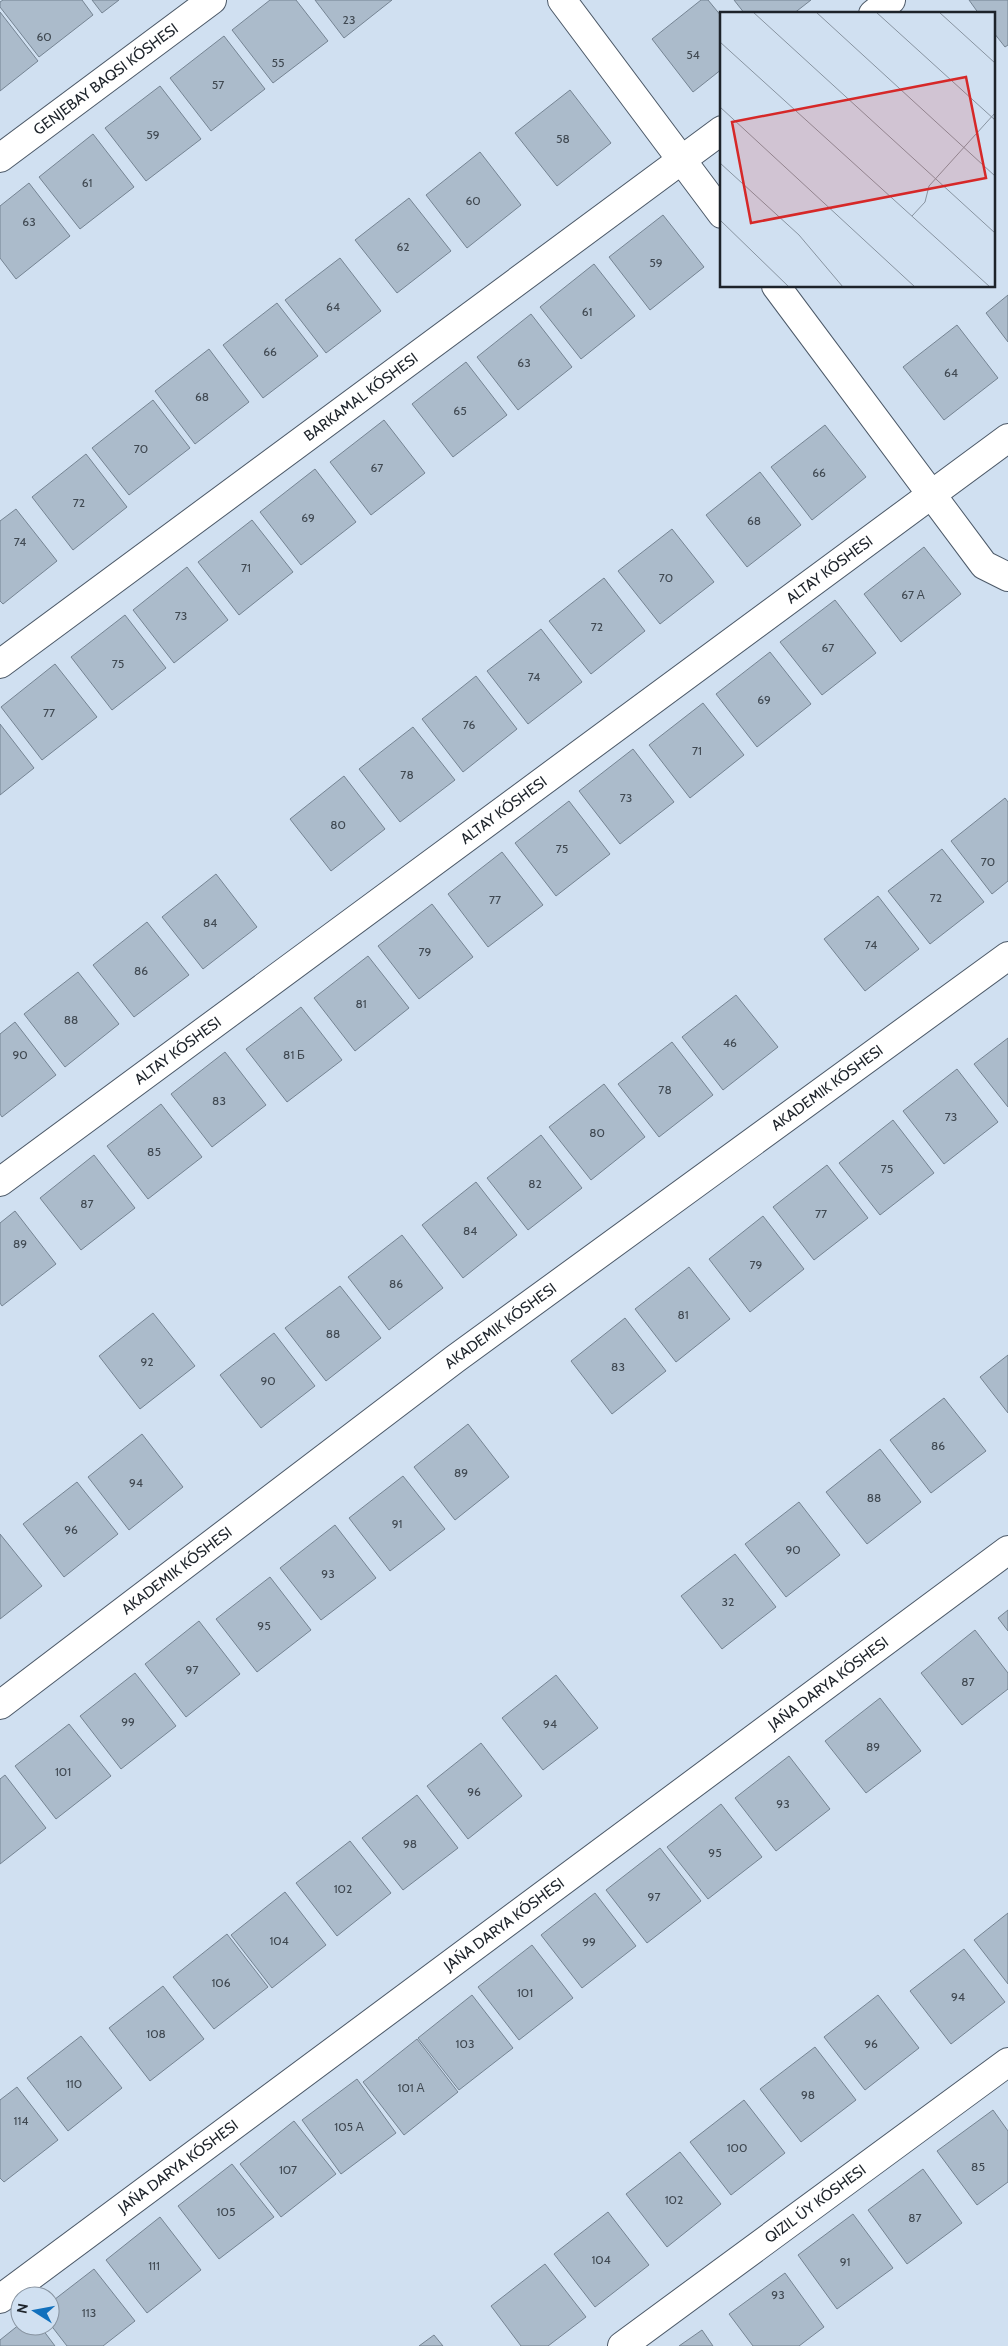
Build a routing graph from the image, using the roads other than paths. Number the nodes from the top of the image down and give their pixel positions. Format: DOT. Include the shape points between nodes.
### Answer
graph roads {
  1 [pos="212,0"];
  2 [pos="562,0"];
  3 [pos="891,0"];
  4 [pos="876,12"];
  5 [pos="720,132"];
  6 [pos="0,158"];
  7 [pos="682,160"];
  8 [pos="720,211"];
  9 [pos="777,288"];
  10 [pos="1008,438"];
  11 [pos="932,496"];
  12 [pos="1008,577"];
  13 [pos="0,664"];
  14 [pos="1008,956"];
  15 [pos="0,1182"];
  16 [pos="1008,1550"];
  17 [pos="0,1705"];
  18 [pos="1008,2062"];
  19 [pos="0,2299"];
  20 [pos="622,2346"];
  1 -- 6 [label="street"];
  2 -- 7 [label="street"];
  3 -- 4 [label="street"];
  5 -- 7 [label="street, BARKAMAL KÓSHESI"];
  7 -- 8 [label="street"];
  7 -- 13 [label="street, BARKAMAL KÓSHESI"];
  9 -- 11 [label="street"];
  10 -- 11 [label="street, ALTAY KÓSHESI"];
  11 -- 12 [label="street" via="984,566"];
  11 -- 15 [label="street, ALTAY KÓSHESI"];
  14 -- 17 [label="street, AKADEMIK KÓSHESI" via="455,1359"];
  16 -- 19 [label="street, JAŃA DARYA KÓSHESI"];
  18 -- 20 [label="street"];
}
